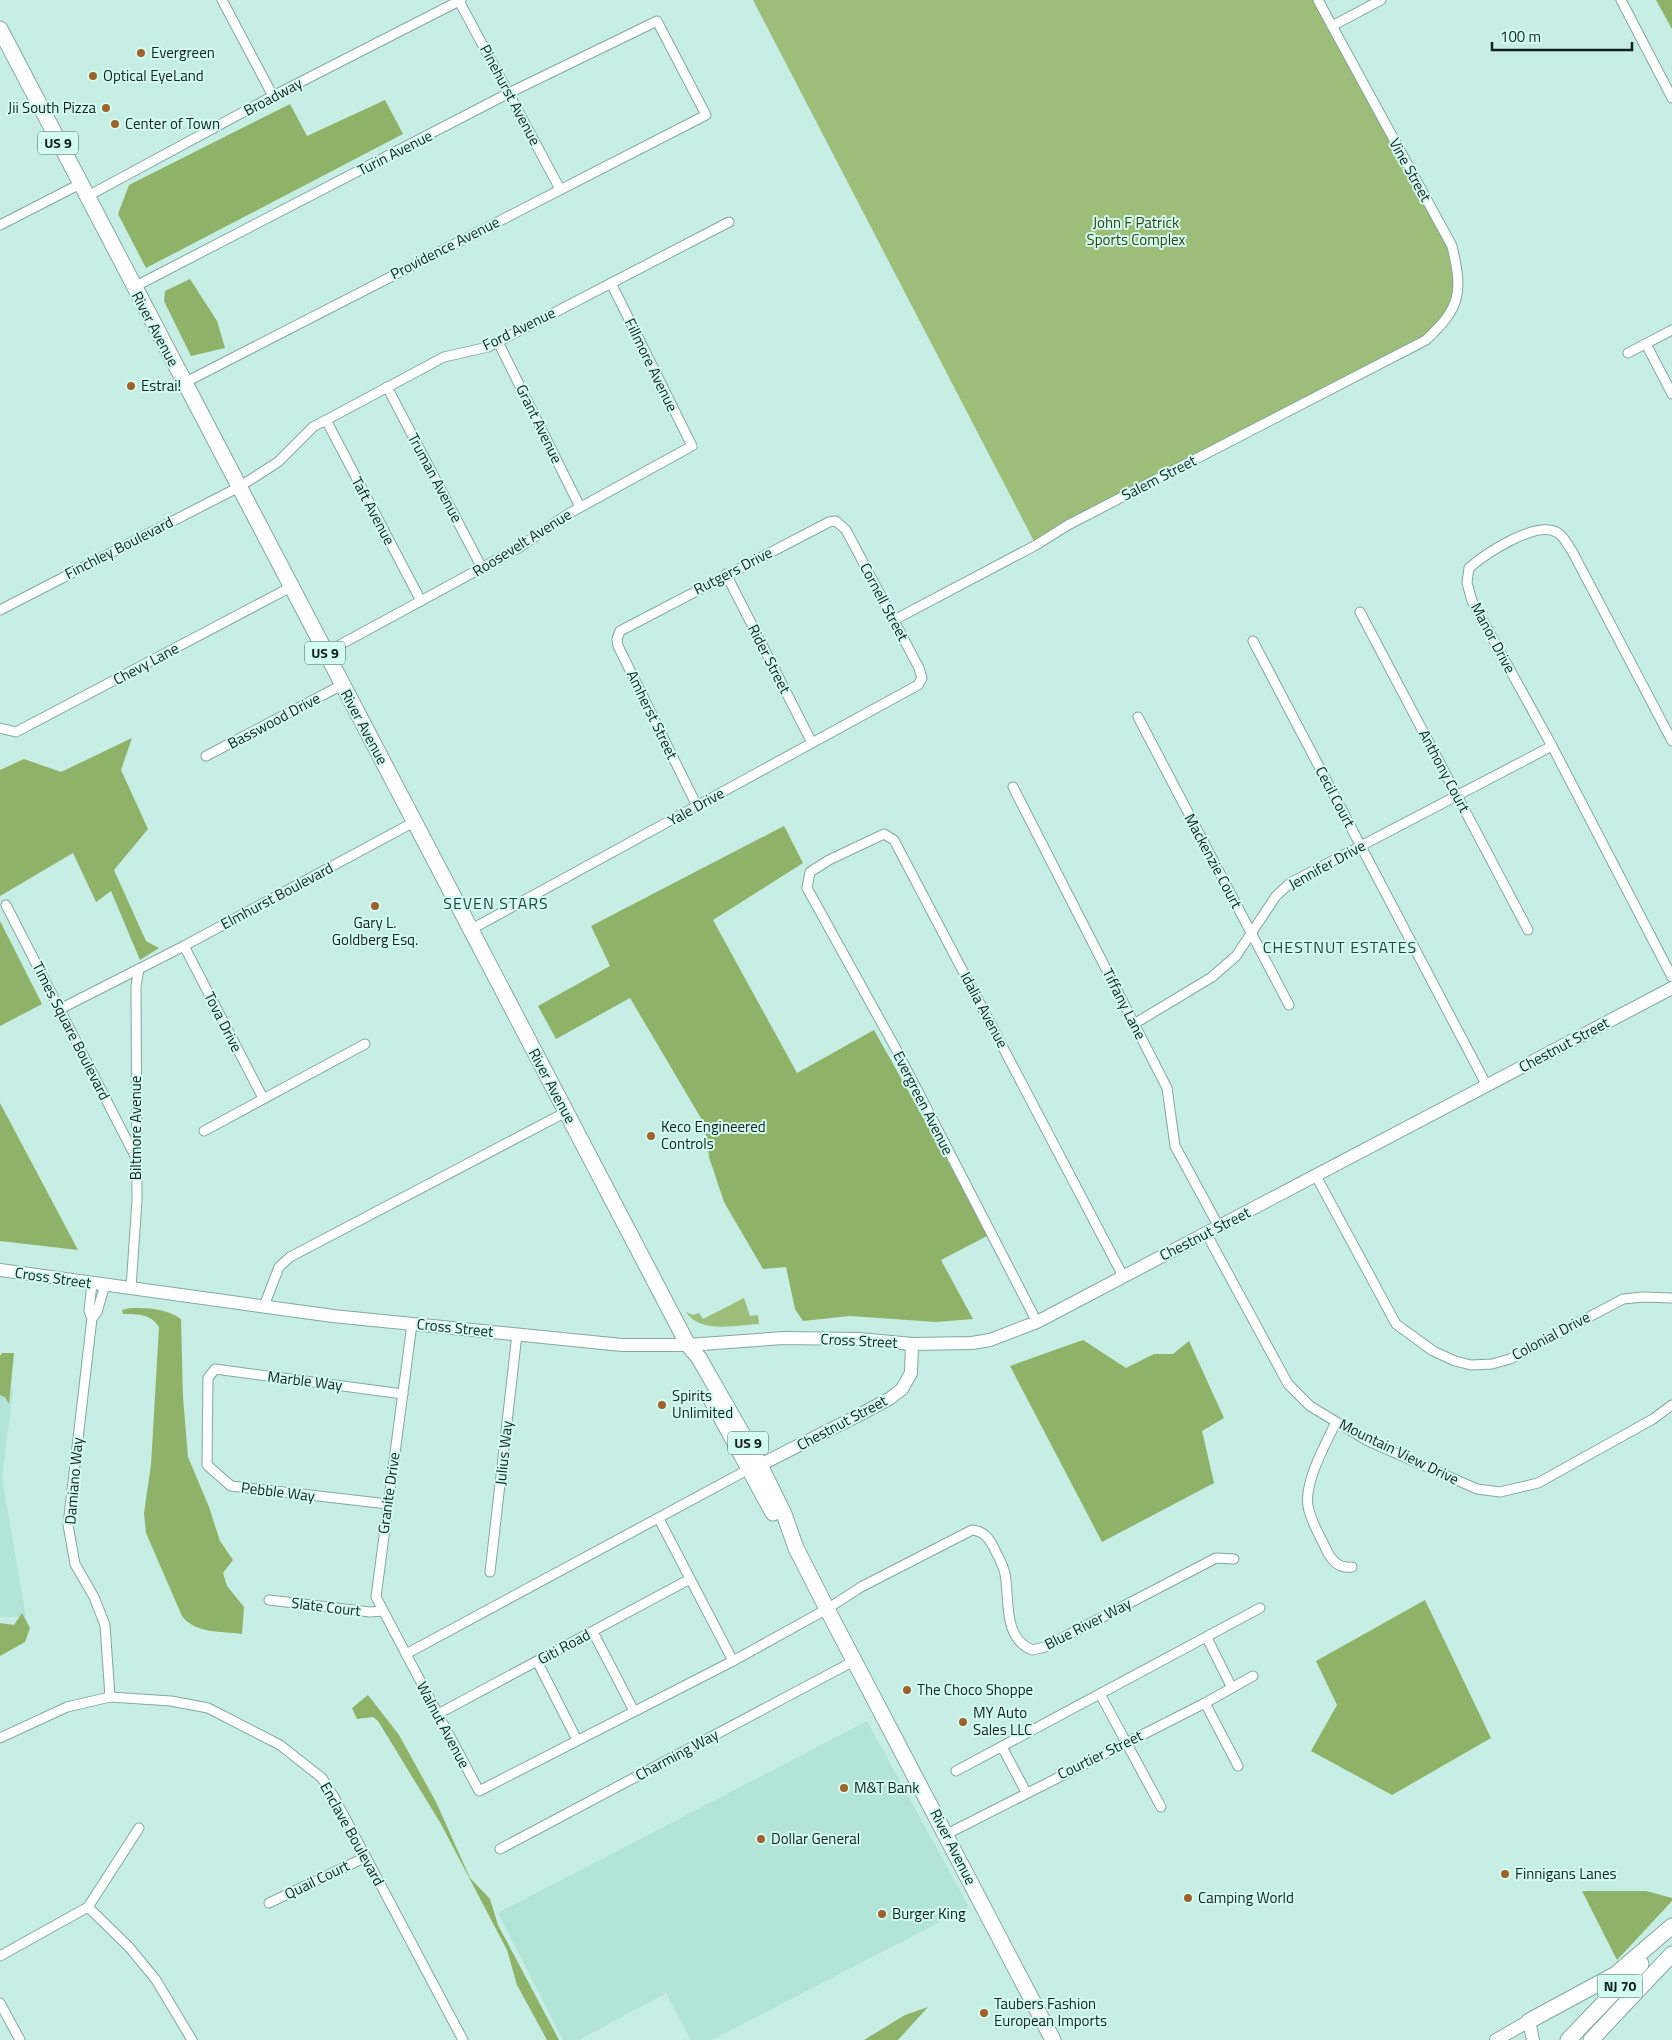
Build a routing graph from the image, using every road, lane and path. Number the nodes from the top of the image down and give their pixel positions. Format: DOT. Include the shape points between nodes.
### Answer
graph roads {
  1 [pos="460,0"];
  2 [pos="1318,0"];
  3 [pos="1381,0"];
  4 [pos="1621,0"];
  5 [pos="224,1"];
  6 [pos="1332,26"];
  7 [pos="0,29"];
  8 [pos="510,94"];
  9 [pos="273,96"];
  10 [pos="1672,98"];
  11 [pos="706,115"];
  12 [pos="560,189"];
  13 [pos="83,190"];
  14 [pos="729,222"];
  15 [pos="0,225"];
  16 [pos="611,283"];
  17 [pos="134,287"];
  18 [pos="1672,330"];
  19 [pos="1426,340"];
  20 [pos="498,342"];
  21 [pos="1646,344"];
  22 [pos="1628,353"];
  23 [pos="184,383"];
  24 [pos="387,387"];
  25 [pos="1672,394"];
  26 [pos="326,420"];
  27 [pos="692,446"];
  28 [pos="239,487"];
  29 [pos="580,507"];
  30 [pos="840,524"];
  31 [pos="482,568"];
  32 [pos="726,574"];
  33 [pos="291,588"];
  34 [pos="421,601"];
  35 [pos="0,610"];
  36 [pos="1360,612"];
  37 [pos="894,620"];
  38 [pos="627,626"];
  39 [pos="1253,641"];
  40 [pos="326,653"];
  41 [pos="920,682"];
  42 [pos="342,685"];
  43 [pos="1138,717"];
  44 [pos="0,728"];
  45 [pos="1672,741"];
  46 [pos="812,743"];
  47 [pos="1552,746"];
  48 [pos="206,756"];
  49 [pos="1013,787"];
  50 [pos="1457,796"];
  51 [pos="697,806"];
  52 [pos="414,822"];
  53 [pos="1361,846"];
  54 [pos="807,885"];
  55 [pos="6,905"];
  56 [pos="470,930"];
  57 [pos="1528,930"];
  58 [pos="1251,933"];
  59 [pos="184,946"];
  60 [pos="139,969"];
  61 [pos="1672,977"];
  62 [pos="1672,988"];
  63 [pos="1289,1005"];
  64 [pos="60,1009"];
  65 [pos="1134,1024"];
  66 [pos="365,1044"];
  67 [pos="1487,1086"];
  68 [pos="263,1098"];
  69 [pos="566,1112"];
  70 [pos="204,1131"];
  71 [pos="136,1157"];
  72 [pos="1316,1176"];
  73 [pos="1219,1227"];
  74 [pos="1206,1233"];
  75 [pos="0,1270"];
  76 [pos="1124,1276"];
  77 [pos="98,1284"];
  78 [pos="131,1288"];
  79 [pos="1672,1298"];
  80 [pos="264,1306"];
  81 [pos="92,1318"];
  82 [pos="1037,1322"];
  83 [pos="412,1324"];
  84 [pos="517,1334"];
  85 [pos="912,1344"];
  86 [pos="688,1345"];
  87 [pos="211,1374"];
  88 [pos="403,1394"];
  89 [pos="1672,1405"];
  90 [pos="1336,1422"];
  91 [pos="754,1467"];
  92 [pos="388,1504"];
  93 [pos="659,1519"];
  94 [pos="1234,1559"];
  95 [pos="1352,1567"];
  96 [pos="490,1572"];
  97 [pos="690,1580"];
  98 [pos="269,1600"];
  99 [pos="1260,1608"];
  100 [pos="827,1609"];
  101 [pos="384,1611"];
  102 [pos="592,1632"];
  103 [pos="1207,1638"];
  104 [pos="406,1654"];
  105 [pos="732,1660"];
  106 [pos="537,1661"];
  107 [pos="854,1661"];
  108 [pos="1253,1676"];
  109 [pos="1232,1688"];
  110 [pos="1100,1694"];
  111 [pos="110,1697"];
  112 [pos="1205,1703"];
  113 [pos="634,1711"];
  114 [pos="438,1714"];
  115 [pos="0,1738"];
  116 [pos="577,1740"];
  117 [pos="1128,1742"];
  118 [pos="1002,1746"];
  119 [pos="1238,1766"];
  120 [pos="956,1771"];
  121 [pos="1026,1792"];
  122 [pos="1161,1807"];
  123 [pos="139,1828"];
  124 [pos="947,1834"];
  125 [pos="500,1850"];
  126 [pos="366,1857"];
  127 [pos="268,1903"];
  128 [pos="88,1907"];
  129 [pos="1672,1926"];
  130 [pos="1672,1933"];
  131 [pos="1672,1954"];
  132 [pos="0,1956"];
  133 [pos="1672,1964"];
  134 [pos="0,2003"];
  135 [pos="1613,2017"];
  136 [pos="1529,2021"];
  137 [pos="20,2040"];
  138 [pos="192,2040"];
  139 [pos="463,2040"];
  140 [pos="1053,2040"];
  141 [pos="1496,2040"];
  142 [pos="1534,2040"];
  143 [pos="1568,2040"];
  144 [pos="1591,2040"];
  1 -- 8 [label="street, Pinehurst Avenue"];
  1 -- 9 [label="street, Broadway"];
  2 -- 6 [label="street, Vine Street"];
  3 -- 6 [label="street"];
  4 -- 10 [label="street"];
  5 -- 9 [label="street"];
  6 -- 19 [label="street, Vine Street" via="1452,246 1458,270 1458,299 1447,320"];
  7 -- 13 [label="highway, River Avenue / US 9"];
  8 -- 11 [label="street, Turin Avenue" via="657,21"];
  8 -- 12 [label="street, Pinehurst Avenue"];
  8 -- 17 [label="street, Turin Avenue"];
  9 -- 13 [label="street, Broadway"];
  11 -- 12 [label="street, Providence Avenue"];
  12 -- 23 [label="street, Providence Avenue"];
  13 -- 15 [label="street, Broadway"];
  13 -- 17 [label="highway, River Avenue / US 9"];
  14 -- 16 [label="street, Ford Avenue"];
  16 -- 20 [label="street, Ford Avenue"];
  16 -- 27 [label="street, Fillmore Avenue"];
  17 -- 23 [label="highway, River Avenue / US 9"];
  18 -- 21 [label="street"];
  19 -- 37 [label="street, Salem Street" via="1068,525"];
  20 -- 24 [label="street, Ford Avenue" via="444,357"];
  20 -- 29 [label="street, Grant Avenue"];
  21 -- 22 [label="street"];
  21 -- 25 [label="street"];
  23 -- 28 [label="highway, River Avenue / US 9"];
  24 -- 26 [label="street, Ford Avenue"];
  24 -- 31 [label="street, Truman Avenue"];
  26 -- 28 [label="street, Ford Avenue" via="313,427 278,462"];
  26 -- 34 [label="street, Taft Avenue"];
  27 -- 29 [label="street, Roosevelt Avenue"];
  28 -- 33 [label="highway, River Avenue / US 9"];
  28 -- 35 [label="street, Finchley Boulevard"];
  29 -- 31 [label="street, Roosevelt Avenue"];
  30 -- 32 [label="street, Rutgers Drive" via="829,522"];
  30 -- 37 [label="street, Cornell Street"];
  31 -- 34 [label="street, Roosevelt Avenue"];
  32 -- 38 [label="street, Rutgers Drive"];
  32 -- 46 [label="street, Rider Street"];
  33 -- 40 [label="highway, River Avenue / US 9"];
  33 -- 44 [label="street, Chevy Lane" via="16,732"];
  34 -- 40 [label="street, Roosevelt Avenue"];
  36 -- 50 [label="street, Anthony Court"];
  37 -- 41 [label="street, Cornell Street" via="919,668"];
  38 -- 51 [label="street, Amherst Street" via="620,631 618,646"];
  39 -- 53 [label="street, Cecil Court"];
  40 -- 42 [label="highway, River Avenue / US 9"];
  41 -- 46 [label="street, Yale Drive"];
  42 -- 48 [label="street, Basswood Drive"];
  42 -- 52 [label="highway, River Avenue / US 9"];
  43 -- 58 [label="street, Mackenzie Court"];
  45 -- 47 [label="street, Manor Drive" via="1572,551 1559,533 1545,529 1522,536 1482,556 1469,568 1467,583 1472,601"];
  46 -- 51 [label="street, Yale Drive"];
  47 -- 50 [label="street, Jennifer Drive"];
  47 -- 61 [label="street, Manor Drive"];
  49 -- 65 [label="street, Tiffany Lane"];
  50 -- 53 [label="street, Jennifer Drive"];
  50 -- 57 [label="street, Anthony Court"];
  51 -- 56 [label="street, Yale Drive"];
  52 -- 56 [label="highway, River Avenue / US 9"];
  52 -- 59 [label="street, Elmhurst Boulevard"];
  53 -- 58 [label="street, Jennifer Drive" via="1290,884 1276,896"];
  53 -- 67 [label="street, Cecil Court"];
  54 -- 76 [label="street, Idalia Avenue" via="810,872 829,860 884,834 894,840"];
  54 -- 82 [label="street, Evergreen Avenue"];
  55 -- 64 [label="street, Times Square Boulevard"];
  56 -- 69 [label="highway, River Avenue / US 9"];
  58 -- 63 [label="street, Mackenzie Court"];
  58 -- 65 [label="street, Jennifer Drive" via="1236,956 1212,977"];
  59 -- 60 [label="street, Elmhurst Boulevard"];
  59 -- 68 [label="street, Tova Drive"];
  60 -- 64 [label="street, Elmhurst Boulevard"];
  60 -- 71 [label="street, Biltmore Avenue" via="136,986"];
  62 -- 67 [label="street, Chestnut Street"];
  64 -- 71 [label="street, Times Square Boulevard"];
  65 -- 73 [label="street, Tiffany Lane" via="1167,1088 1175,1146"];
  66 -- 68 [label="street"];
  67 -- 72 [label="street, Chestnut Street"];
  68 -- 70 [label="street"];
  69 -- 80 [label="street" via="290,1256 279,1267"];
  69 -- 86 [label="highway, River Avenue / US 9"];
  71 -- 78 [label="street, Biltmore Avenue" via="137,1200"];
  72 -- 73 [label="street, Chestnut Street"];
  72 -- 79 [label="street, Colonial Drive" via="1396,1324 1433,1351 1455,1361 1472,1365 1510,1359 1623,1299 1643,1296"];
  73 -- 74 [label="street, Chestnut Street"];
  74 -- 76 [label="street, Chestnut Street"];
  74 -- 90 [label="street, Mountain View Drive" via="1288,1384 1310,1406"];
  75 -- 77 [label="street, Cross Street"];
  76 -- 82 [label="street, Chestnut Street"];
  77 -- 78 [label="street, Cross Street"];
  77 -- 81 [label="street, Damiano Way" via="97,1312"];
  77 -- 81 [label="street, Damiano Way" via="89,1310"];
  78 -- 80 [label="street, Cross Street"];
  80 -- 83 [label="street, Cross Street"];
  81 -- 111 [label="street, Damiano Way" via="68,1524 75,1564 105,1625"];
  82 -- 85 [label="street, Chestnut Street" via="990,1340"];
  83 -- 84 [label="street, Cross Street"];
  83 -- 88 [label="street, Granite Drive"];
  84 -- 86 [label="street, Cross Street" via="622,1345"];
  84 -- 96 [label="street, Julius Way"];
  85 -- 86 [label="street, Cross Street" via="859,1339 783,1338"];
  85 -- 91 [label="street, Chestnut Street" via="911,1373 902,1389 859,1415"];
  86 -- 91 [label="highway, River Avenue / US 9" via="691,1360"];
  87 -- 88 [label="street, Marble Way" via="215,1369"];
  87 -- 92 [label="street, Pebble Way" via="208,1378 207,1465 232,1486"];
  88 -- 92 [label="street, Granite Drive"];
  89 -- 90 [label="street, Mountain View Drive" via="1653,1419 1538,1483 1500,1492 1477,1489 1454,1480 1368,1441"];
  90 -- 95 [label="street" via="1310,1482 1308,1506 1328,1555 1337,1565"];
  91 -- 93 [label="street"];
  91 -- 100 [label="highway, River Avenue / US 9" via="776,1518 796,1548"];
  92 -- 101 [label="street, Granite Drive" via="376,1588 376,1597"];
  93 -- 97 [label="street"];
  93 -- 104 [label="street"];
  94 -- 100 [label="street, Blue River Way" via="1216,1558 1038,1650 1021,1643 1010,1621 1002,1564 990,1540 979,1530 966,1532 861,1587"];
  97 -- 102 [label="street, Giti Road"];
  97 -- 105 [label="street"];
  98 -- 101 [label="street, Slate Court"];
  99 -- 103 [label="street"];
  100 -- 105 [label="street, Walnut Avenue"];
  100 -- 107 [label="highway, River Avenue / US 9"];
  101 -- 104 [label="street, Granite Drive"];
  102 -- 106 [label="street, Giti Road"];
  102 -- 113 [label="street"];
  103 -- 109 [label="street"];
  103 -- 110 [label="street"];
  104 -- 114 [label="street, Walnut Avenue"];
  105 -- 113 [label="street, Walnut Avenue"];
  106 -- 114 [label="street, Giti Road"];
  106 -- 116 [label="street"];
  107 -- 124 [label="highway, River Avenue / US 9"];
  107 -- 125 [label="street, Charming Way"];
  108 -- 109 [label="street, Courtier Street"];
  109 -- 112 [label="street, Courtier Street"];
  110 -- 117 [label="street"];
  110 -- 118 [label="street"];
  111 -- 115 [label="street, Enclave Boulevard" via="67,1707"];
  111 -- 126 [label="street, Enclave Boulevard" via="171,1701 208,1708 280,1745 322,1778"];
  112 -- 117 [label="street, Courtier Street"];
  112 -- 119 [label="street"];
  113 -- 116 [label="street, Walnut Avenue"];
  114 -- 116 [label="street, Walnut Avenue" via="478,1791"];
  117 -- 121 [label="street, Courtier Street"];
  117 -- 122 [label="street"];
  118 -- 120 [label="street"];
  118 -- 121 [label="street"];
  121 -- 124 [label="street, Courtier Street"];
  123 -- 128 [label="street"];
  124 -- 140 [label="highway, River Avenue / US 9"];
  126 -- 127 [label="street, Quail Court"];
  126 -- 139 [label="street, Enclave Boulevard"];
  128 -- 132 [label="street"];
  128 -- 138 [label="street" via="129,1947 156,1980"];
  129 -- 136 [label="highway" via="1616,1974"];
  130 -- 143 [label="highway, NJ 70"];
  131 -- 135 [label="highway, NJ 70"];
  133 -- 135 [label="highway"];
  134 -- 137 [label="street"];
  135 -- 144 [label="highway, NJ 70"];
  136 -- 141 [label="street"];
  136 -- 142 [label="street"];
}
